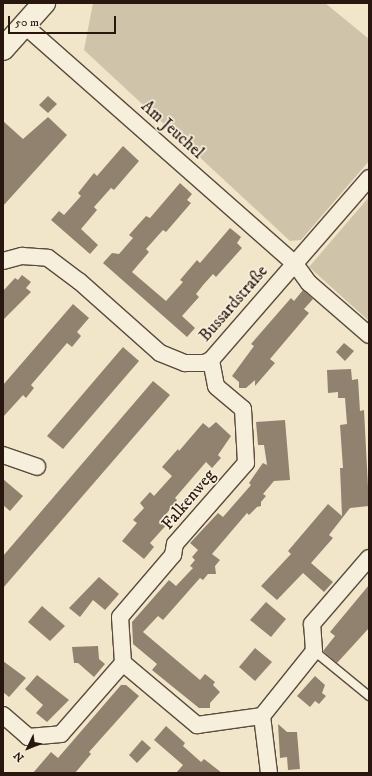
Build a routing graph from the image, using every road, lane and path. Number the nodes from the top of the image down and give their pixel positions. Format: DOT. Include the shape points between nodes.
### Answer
graph roads {
  1 [pos="44,3"];
  2 [pos="24,26"];
  3 [pos="3,49"];
  4 [pos="369,178"];
  5 [pos="3,261"];
  6 [pos="294,264"];
  7 [pos="369,335"];
  8 [pos="211,360"];
  9 [pos="3,455"];
  10 [pos="38,467"];
  11 [pos="369,558"];
  12 [pos="314,651"];
  13 [pos="123,663"];
  14 [pos="369,696"];
  15 [pos="3,715"];
  16 [pos="262,716"];
  17 [pos="269,773"];
  1 -- 2 [label="main road"];
  2 -- 3 [label="main road"];
  2 -- 6 [label="street, Am Jeuchel"];
  4 -- 6 [label="street, Bussardstraße"];
  5 -- 8 [label="street, Bussardstraße" via="22,256 48,258 79,281 160,353 185,363 195,364"];
  6 -- 7 [label="street, Am Jeuchel" via="309,283"];
  6 -- 8 [label="street, Bussardstraße"];
  8 -- 13 [label="street, Falkenweg" via="216,386 243,409 246,463 175,544 173,555 120,617"];
  9 -- 10 [label="street"];
  11 -- 12 [label="street" via="312,624"];
  12 -- 14 [label="lane"];
  12 -- 16 [label="street"];
  13 -- 15 [label="street" via="61,734 28,736"];
  13 -- 16 [label="street" via="197,725"];
  16 -- 17 [label="street"];
}
